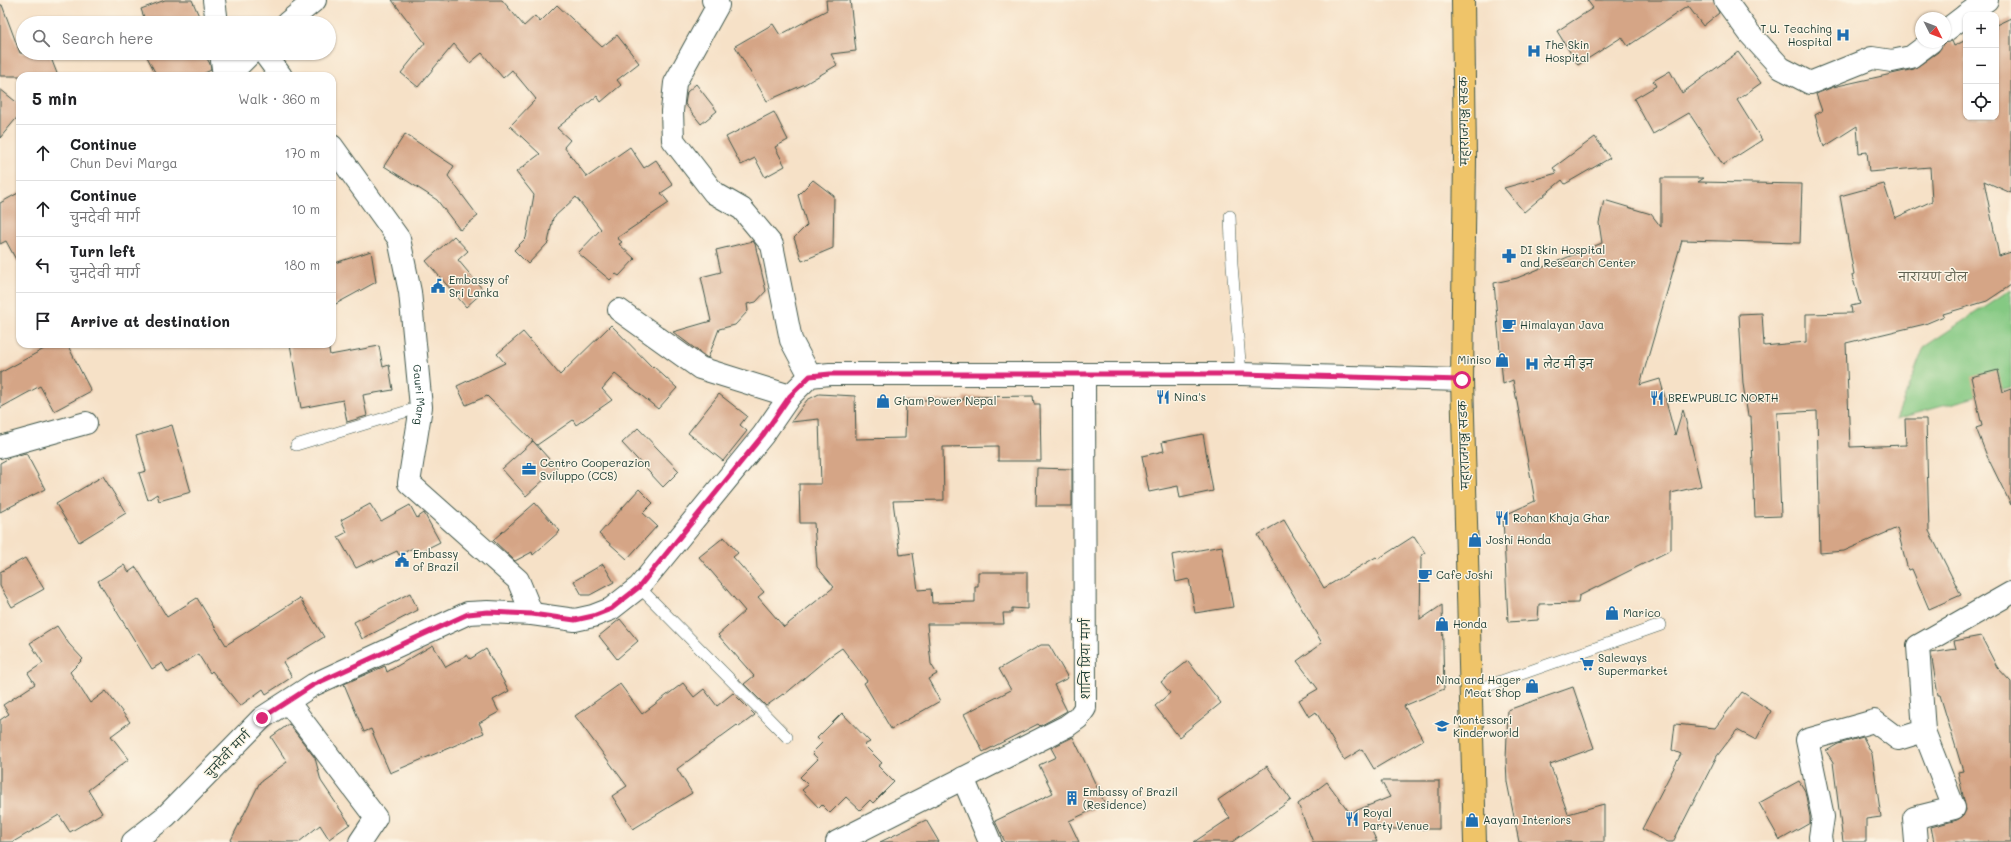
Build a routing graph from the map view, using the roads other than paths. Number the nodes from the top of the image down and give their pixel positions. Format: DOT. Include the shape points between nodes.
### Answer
graph roads {
  1 [pos="214,0"];
  2 [pos="315,0"];
  3 [pos="713,0"];
  4 [pos="1462,0"];
  5 [pos="1725,0"];
  6 [pos="1987,0"];
  7 [pos="1970,12"];
  8 [pos="216,16"];
  9 [pos="296,16"];
  10 [pos="1963,17"];
  11 [pos="1951,26"];
  12 [pos="1922,48"];
  13 [pos="222,60"];
  14 [pos="244,60"];
  15 [pos="269,60"];
  16 [pos="223,72"];
  17 [pos="232,72"];
  18 [pos="278,72"];
  19 [pos="336,152"];
  20 [pos="1230,216"];
  21 [pos="619,310"];
  22 [pos="1241,374"];
  23 [pos="820,375"];
  24 [pos="1084,375"];
  25 [pos="1462,380"];
  26 [pos="790,396"];
  27 [pos="421,407"];
  28 [pos="86,423"];
  29 [pos="296,445"];
  30 [pos="0,447"];
  31 [pos="639,587"];
  32 [pos="2011,593"];
  33 [pos="532,614"];
  34 [pos="1661,625"];
  35 [pos="1470,692"];
  36 [pos="288,702"];
  37 [pos="1924,731"];
  38 [pos="787,737"];
  39 [pos="963,778"];
  40 [pos="133,842"];
  41 [pos="360,842"];
  42 [pos="837,842"];
  43 [pos="990,842"];
  44 [pos="1476,842"];
  45 [pos="1821,842"];
  46 [pos="1916,842"];
  1 -- 8 [label="street"];
  2 -- 9 [label="street"];
  3 -- 23 [label="street" via="718,5 675,83 672,111 673,140 714,193 742,209 772,245 791,340"];
  4 -- 25 [label="main road, महाराजगञ्ज सडक" via="1465,159"];
  5 -- 12 [label="street" via="1750,34 1781,68 1810,83 1872,58 1892,61 1910,57"];
  6 -- 7 [label="street"];
  10 -- 11 [label="street"];
  13 -- 16 [label="street"];
  14 -- 17 [label="street"];
  15 -- 18 [label="street"];
  19 -- 27 [label="street, Gauri Marg" via="399,239 410,292"];
  20 -- 22 [label="lane"];
  21 -- 26 [label="street" via="700,368"];
  22 -- 24 [label="street"];
  22 -- 25 [label="street"];
  23 -- 24 [label="street"];
  23 -- 26 [label="street, चुनदेवी मार्ग"];
  24 -- 39 [label="street, शान्ति प्रिया मार्ग" via="1085,708 1078,718 1067,726"];
  25 -- 35 [label="main road, महाराजगञ्ज सडक"];
  26 -- 31 [label="street, चुनदेवी मार्ग" via="763,435"];
  27 -- 29 [label="lane"];
  27 -- 33 [label="street, Gauri Marg" via="409,483 518,580"];
  28 -- 30 [label="street"];
  31 -- 33 [label="street, चुनदेवी मार्ग" via="611,609 593,616 575,620"];
  31 -- 38 [label="lane"];
  32 -- 37 [label="street" via="1918,646"];
  33 -- 36 [label="street, चुनदेवी मार्ग" via="468,614 313,685"];
  34 -- 35 [label="lane"];
  35 -- 44 [label="main road, महाराजगञ्ज सडक"];
  36 -- 40 [label="street, चुनदेवी मार्ग" via="262,718 166,816"];
  36 -- 41 [label="street" via="376,818"];
  37 -- 45 [label="street" via="1898,739 1874,721 1807,740 1823,817"];
  37 -- 46 [label="street" via="1954,808 1914,818"];
  39 -- 42 [label="street, शान्ति प्रिया मार्ग"];
  39 -- 43 [label="street"];
}
